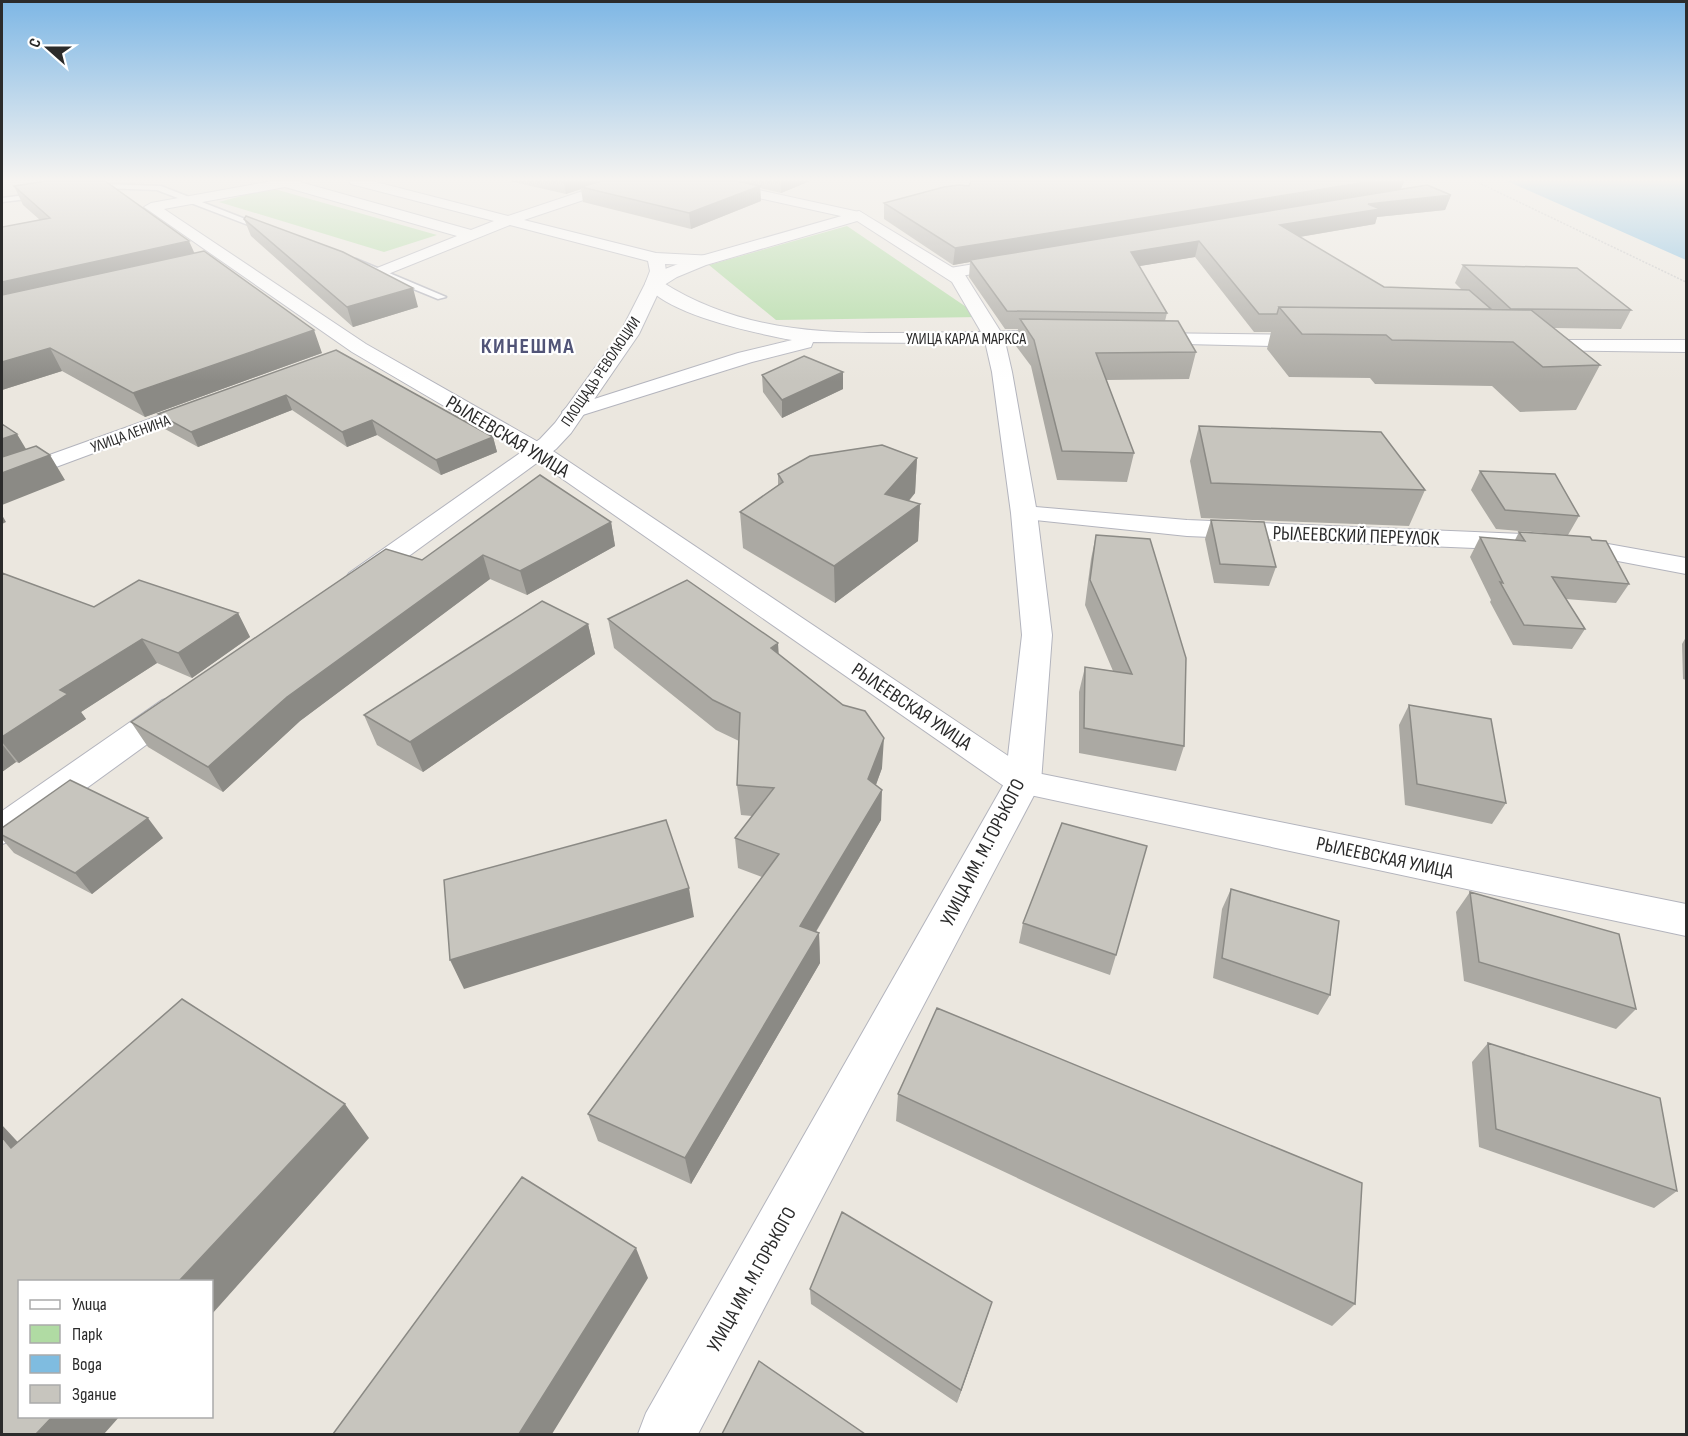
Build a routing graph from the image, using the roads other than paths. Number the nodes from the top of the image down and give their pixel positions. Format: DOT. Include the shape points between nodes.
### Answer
graph roads {
  1 [pos="214,248"];
  2 [pos="440,248"];
  3 [pos="617,248"];
  4 [pos="747,248"];
  5 [pos="910,248"];
  6 [pos="340,256"];
  7 [pos="656,258"];
  8 [pos="708,259"];
  9 [pos="233,260"];
  10 [pos="1021,261"];
  11 [pos="210,266"];
  12 [pos="383,272"];
  13 [pos="950,273"];
  14 [pos="653,284"];
  15 [pos="441,297"];
  16 [pos="994,337"];
  17 [pos="828,338"];
  18 [pos="1077,338"];
  19 [pos="1124,339"];
  20 [pos="1326,342"];
  21 [pos="1514,346"];
  22 [pos="1686,346"];
  23 [pos="219,400"];
  24 [pos="573,412"];
  25 [pos="539,452"];
  26 [pos="2,480"];
  27 [pos="1024,513"];
  28 [pos="1686,566"];
  29 [pos="333,597"];
  30 [pos="196,693"];
  31 [pos="1023,782"];
  32 [pos="2,830"];
  33 [pos="1686,920"];
  34 [pos="667,1434"];
  1 -- 9 [label="street, РЫЛЕЕВСКАЯ УЛИЦА"];
  2 -- 12 [label="street"];
  3 -- 7 [label="street"];
  4 -- 8 [label="main road"];
  5 -- 13 [label="main road, УЛИЦА ИМ. М.ГОРЬКОГО"];
  6 -- 12 [label="lane"];
  7 -- 8 [label="street"];
  7 -- 14 [label="street, ПЛОЩАДЬ РЕВОЛЮЦИИ" via="658,271"];
  8 -- 14 [label="main road"];
  9 -- 11 [label="street"];
  9 -- 25 [label="street, РЫЛЕЕВСКАЯ УЛИЦА" via="347,353"];
  10 -- 13 [label="street"];
  12 -- 15 [label="lane"];
  13 -- 16 [label="main road, УЛИЦА ИМ. М.ГОРЬКОГО" via="959,279"];
  14 -- 17 [label="street, УЛИЦА КАРЛА МАРКСА" via="715,317 766,330"];
  14 -- 24 [label="main road, ПЛОЩАДЬ РЕВОЛЮЦИИ" via="629,334"];
  16 -- 17 [label="street, УЛИЦА КАРЛА МАРКСА"];
  16 -- 18 [label="street, УЛИЦА КАРЛА МАРКСА"];
  16 -- 27 [label="main road, УЛИЦА ИМ. М.ГОРЬКОГО"];
  17 -- 24 [label="street" via="746,356 626,398"];
  19 -- 20 [label="street"];
  21 -- 22 [label="street"];
  23 -- 26 [label="street, УЛИЦА ЛЕНИНА"];
  24 -- 25 [label="main road, ПЛОЩАДЬ РЕВОЛЮЦИИ"];
  25 -- 29 [label="main road, ПЛОЩАДЬ РЕВОЛЮЦИИ"];
  25 -- 31 [label="street, РЫЛЕЕВСКАЯ УЛИЦА"];
  27 -- 28 [label="street, РЫЛЕЕВСКИЙ ПЕРЕУЛОК" via="1187,528 1488,539 1589,547"];
  27 -- 31 [label="main road, УЛИЦА ИМ. М.ГОРЬКОГО" via="1037,635"];
  30 -- 32 [label="main road"];
  31 -- 33 [label="street, РЫЛЕЕВСКАЯ УЛИЦА"];
  31 -- 34 [label="main road, УЛИЦА ИМ. М.ГОРЬКОГО"];
}
